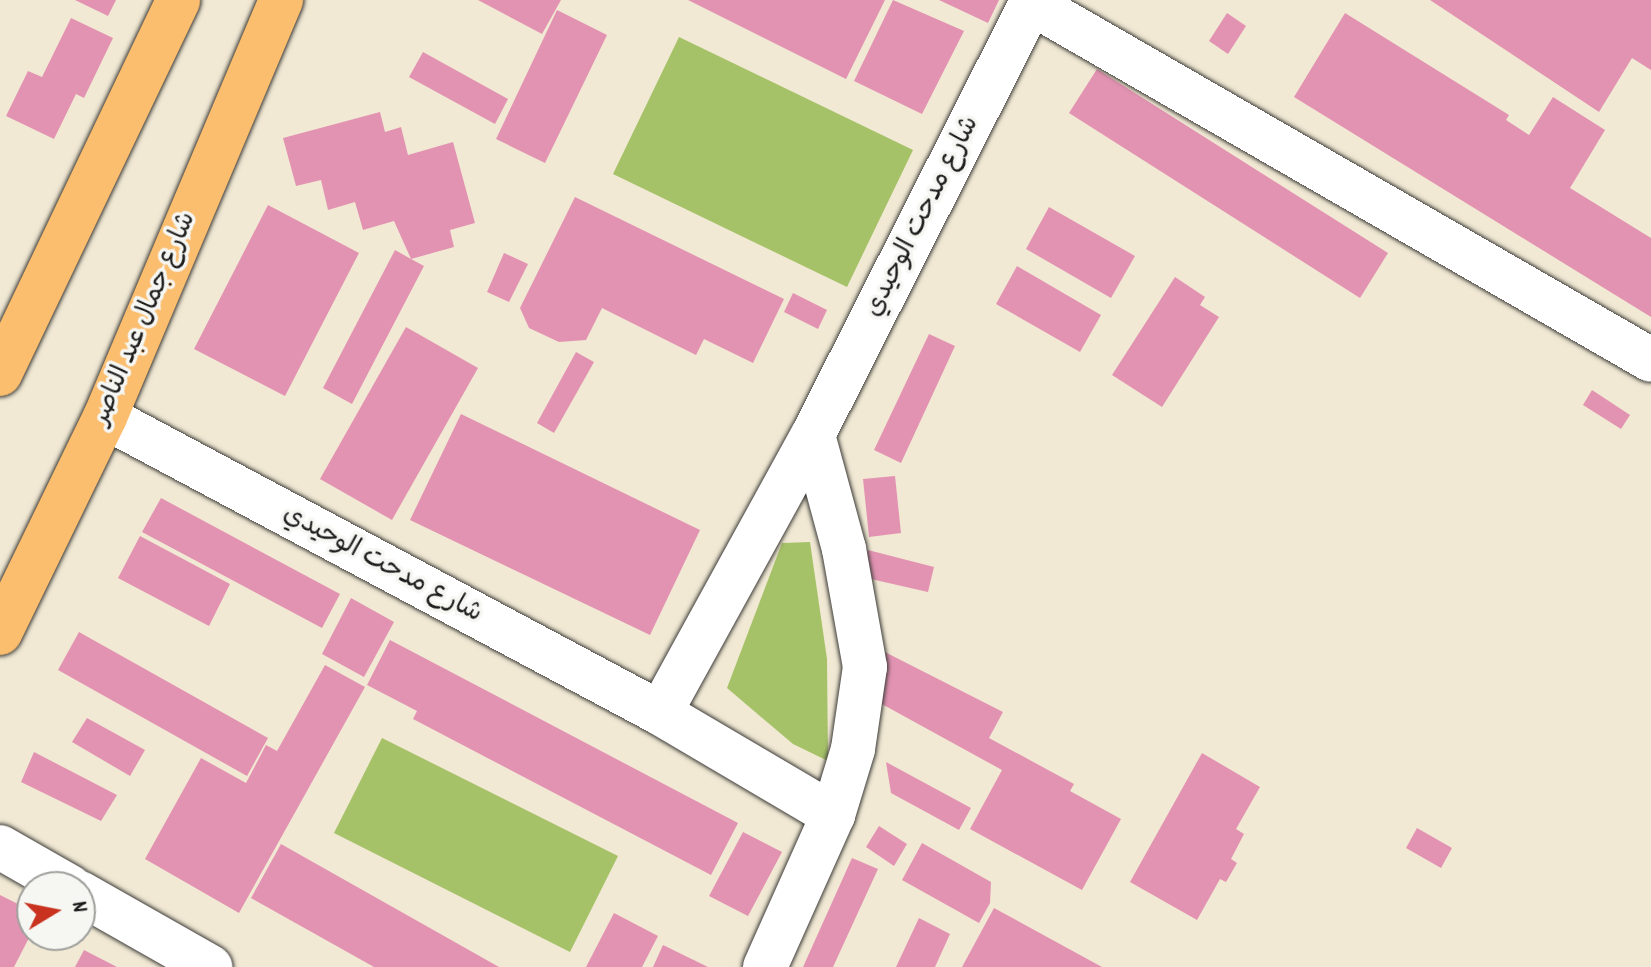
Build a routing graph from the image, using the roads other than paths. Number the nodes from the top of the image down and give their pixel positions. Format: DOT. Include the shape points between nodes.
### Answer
graph roads {
  1 [pos="178,0"];
  2 [pos="281,0"];
  3 [pos="1032,2"];
  4 [pos="1651,360"];
  5 [pos="0,374"];
  6 [pos="105,417"];
  7 [pos="813,435"];
  8 [pos="0,633"];
  9 [pos="660,713"];
  10 [pos="833,815"];
  11 [pos="0,847"];
  12 [pos="42,871"];
  13 [pos="96,902"];
  14 [pos="210,967"];
  15 [pos="765,967"];
  1 -- 5 [label="main road"];
  2 -- 6 [label="main road, شارع جمال عبد الناصر"];
  3 -- 4 [label="street"];
  3 -- 7 [label="street, شارع مدحت الوحيدي"];
  6 -- 8 [label="main road, شارع جمال عبد الناصر"];
  6 -- 9 [label="street, شارع مدحت الوحيدي"];
  7 -- 9 [label="street, شارع مدحت الوحيدي"];
  7 -- 10 [label="street" via="844,549 865,667 853,749"];
  9 -- 10 [label="street, شارع مدحت الوحيدي"];
  10 -- 15 [label="street"];
  11 -- 12 [label="street"];
  13 -- 14 [label="street"];
}
